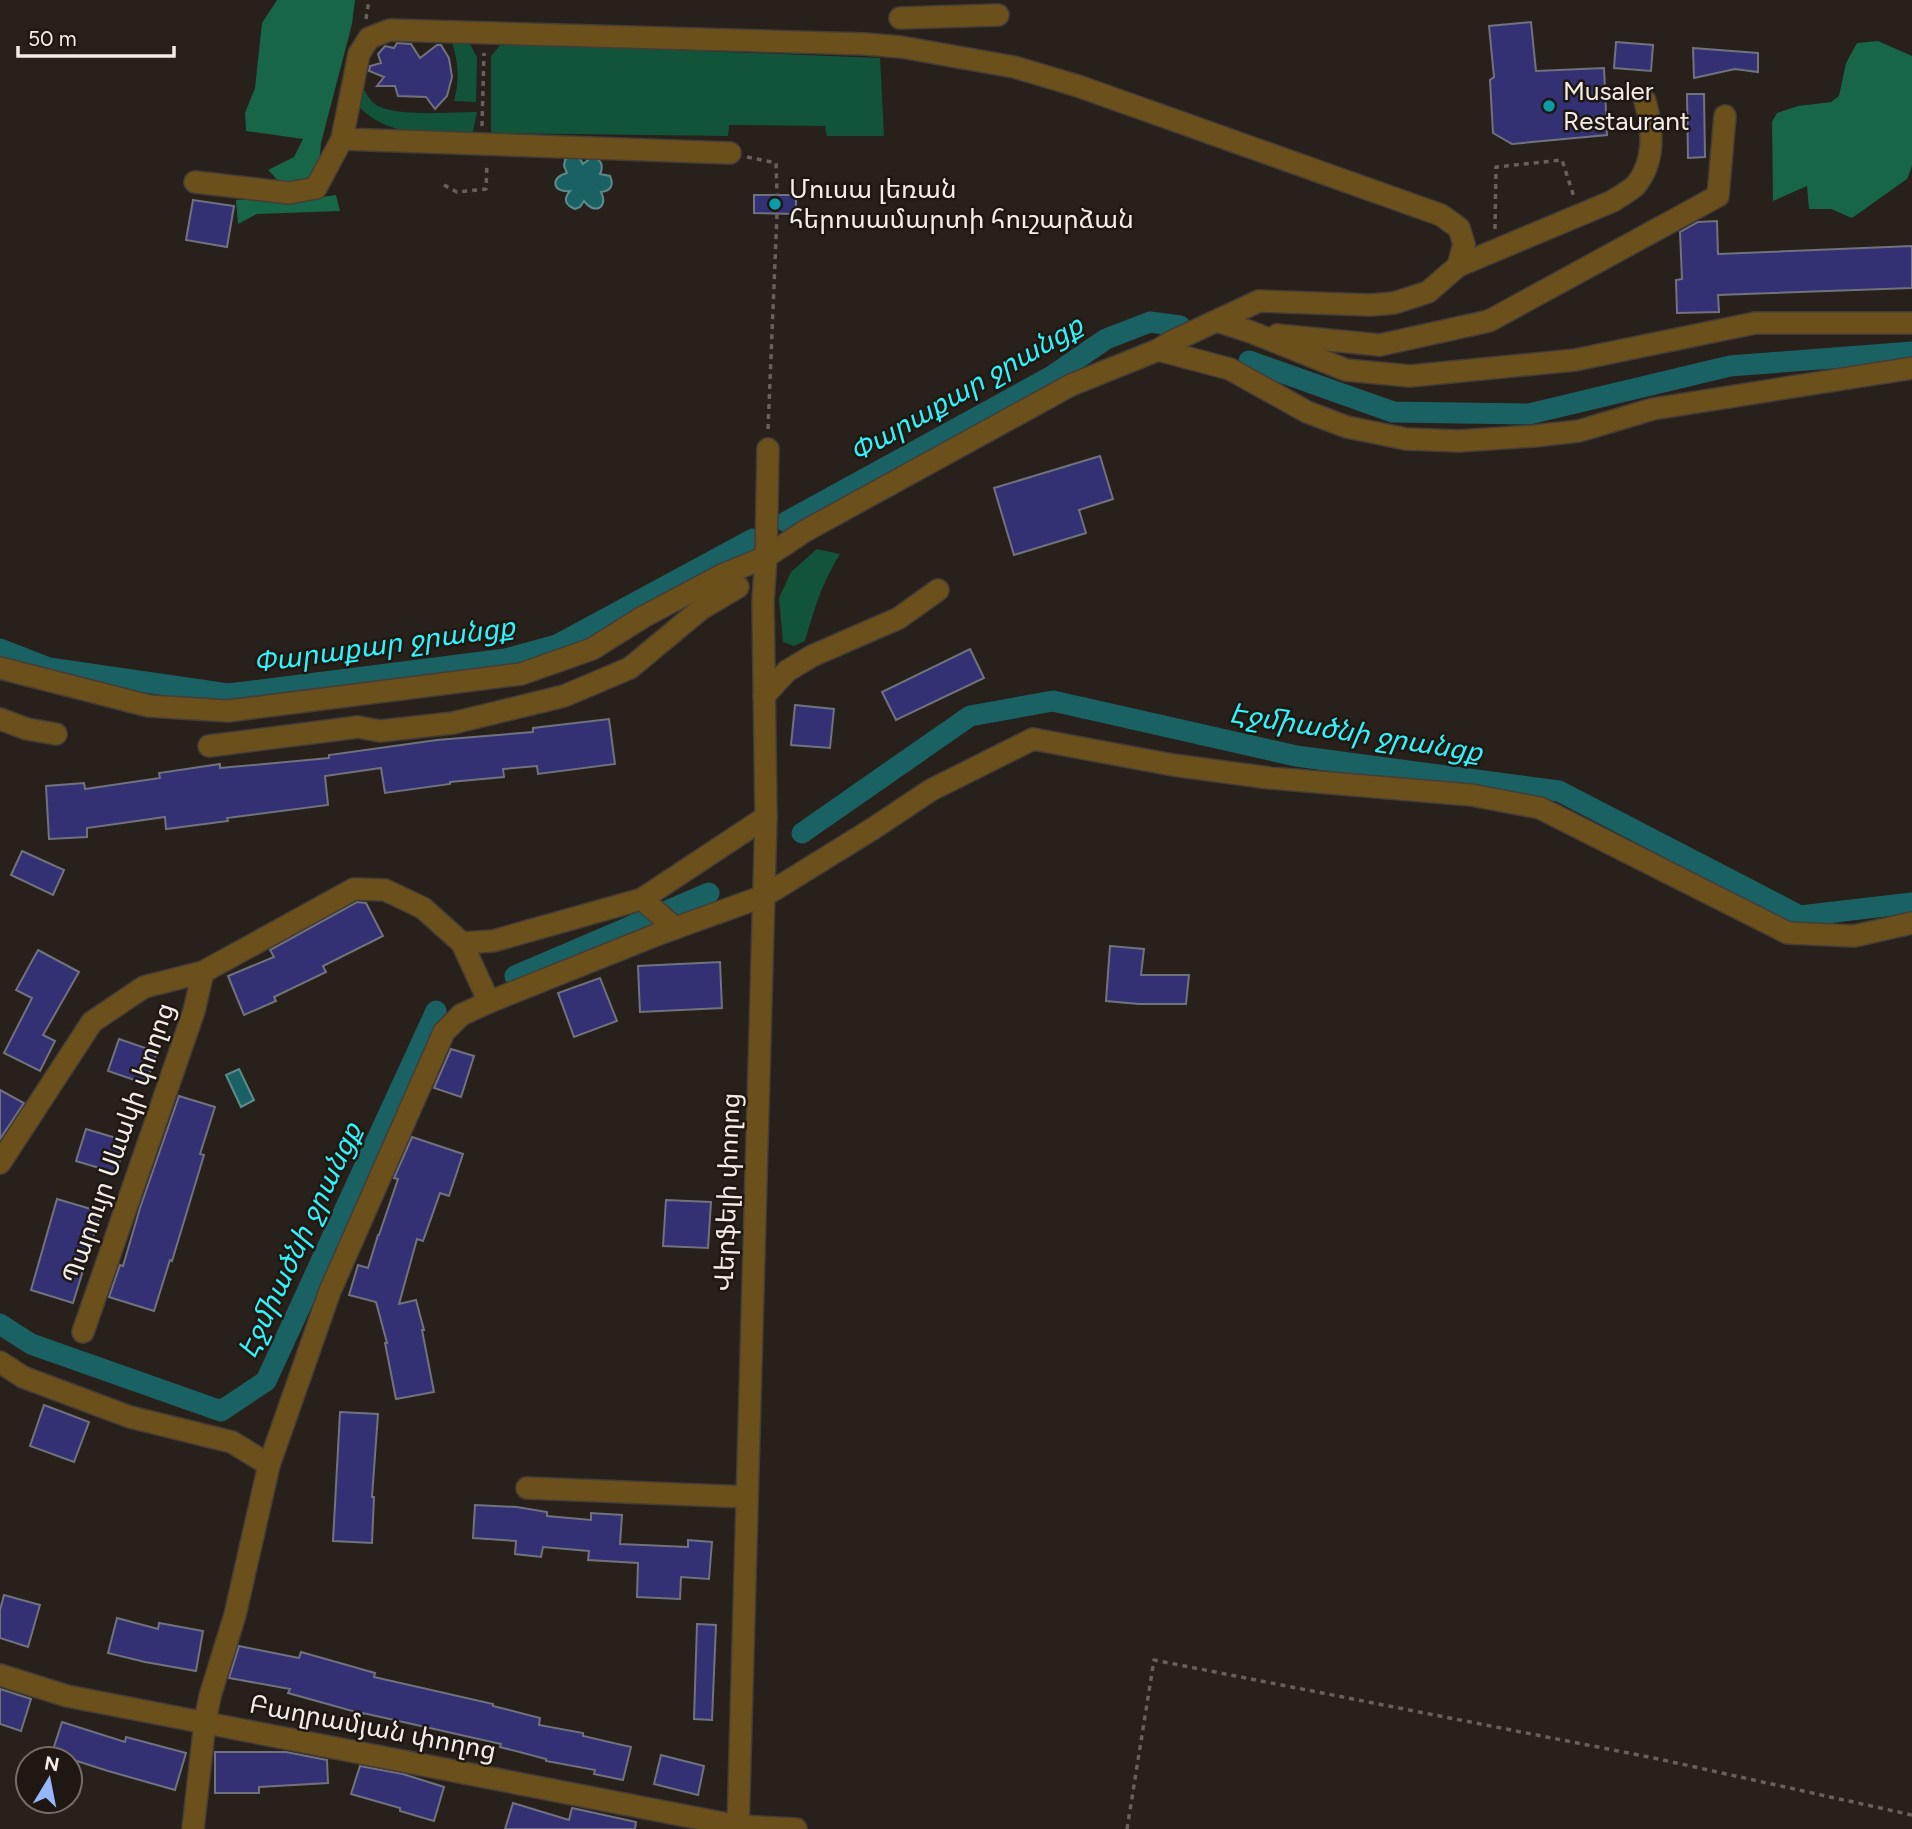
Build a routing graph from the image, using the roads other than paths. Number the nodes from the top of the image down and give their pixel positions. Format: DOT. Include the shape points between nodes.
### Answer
graph roads {
  1 [pos="900,9"];
  2 [pos="998,15"];
  3 [pos="901,47"];
  4 [pos="1645,101"];
  5 [pos="1726,116"];
  6 [pos="342,139"];
  7 [pos="730,153"];
  8 [pos="195,182"];
  9 [pos="1458,266"];
  10 [pos="1217,321"];
  11 [pos="1912,323"];
  12 [pos="1251,332"];
  13 [pos="1158,350"];
  14 [pos="1912,368"];
  15 [pos="768,443"];
  16 [pos="766,557"];
  17 [pos="710,581"];
  18 [pos="738,587"];
  19 [pos="938,590"];
  20 [pos="762,602"];
  21 [pos="0,668"];
  22 [pos="764,696"];
  23 [pos="0,719"];
  24 [pos="57,734"];
  25 [pos="209,747"];
  26 [pos="766,817"];
  27 [pos="764,896"];
  28 [pos="644,901"];
  29 [pos="1912,923"];
  30 [pos="671,925"];
  31 [pos="462,943"];
  32 [pos="203,971"];
  33 [pos="489,1002"];
  34 [pos="0,1163"];
  35 [pos="83,1332"];
  36 [pos="0,1362"];
  37 [pos="269,1465"];
  38 [pos="527,1488"];
  39 [pos="747,1497"];
  40 [pos="0,1675"];
  41 [pos="205,1722"];
  42 [pos="738,1827"];
  43 [pos="192,1829"];
  44 [pos="796,1829"];
  1 -- 2 [label="street"];
  1 -- 3 [label="street"];
  3 -- 6 [label="street" via="390,30 369,38 359,54"];
  3 -- 9 [label="street" via="1014,67 1078,86 1441,215 1459,228 1464,244"];
  4 -- 9 [label="street" via="1652,124 1651,148 1635,186 1613,201"];
  5 -- 12 [label="street" via="1717,196 1489,321 1380,345"];
  6 -- 7 [label="street"];
  6 -- 8 [label="street" via="316,188 289,193"];
  9 -- 10 [label="street" via="1429,292 1394,303 1259,301"];
  10 -- 12 [label="street"];
  10 -- 13 [label="street"];
  11 -- 12 [label="street" via="1755,324 1575,360 1410,376 1346,370"];
  13 -- 14 [label="street" via="1230,369 1307,412 1348,427 1406,439 1459,441 1579,430 1653,409"];
  13 -- 16 [label="street" via="1071,385 805,530"];
  15 -- 16 [label="street, Վերֆելի փողոց"];
  16 -- 17 [label="street"];
  16 -- 20 [label="street, Վերֆելի փողոց"];
  17 -- 18 [label="street"];
  17 -- 21 [label="street" via="592,649 521,674 410,689 228,711 149,706"];
  18 -- 20 [label="street"];
  18 -- 25 [label="street" via="701,609 630,668 564,696 453,723 380,731 358,727"];
  19 -- 22 [label="street" via="899,618 787,671"];
  20 -- 22 [label="street, Վերֆելի փողոց"];
  22 -- 26 [label="street, Վերֆելի փողոց"];
  23 -- 24 [label="street"];
  26 -- 27 [label="street, Վերֆելի փողոց"];
  26 -- 28 [label="street"];
  27 -- 29 [label="street" via="931,790 1033,739 1173,765 1471,795 1540,808 1788,933 1854,936"];
  27 -- 30 [label="street"];
  27 -- 39 [label="street, Վերֆելի փողոց"];
  28 -- 30 [label="street"];
  28 -- 31 [label="street" via="494,941"];
  30 -- 33 [label="street"];
  31 -- 32 [label="street" via="423,908 385,890 354,889"];
  31 -- 33 [label="street"];
  32 -- 34 [label="street" via="144,987 92,1021"];
  32 -- 35 [label="street, Պարույր Սևակի փողոց" via="194,1011"];
  33 -- 37 [label="street" via="461,1015 444,1031 330,1291"];
  36 -- 37 [label="street" via="23,1377 130,1417 232,1442"];
  37 -- 41 [label="street"];
  38 -- 39 [label="street"];
  39 -- 42 [label="street, Վերֆելի փողոց"];
  40 -- 41 [label="street, Բաղրամյան փողոց" via="67,1696"];
  41 -- 42 [label="street, Բաղրամյան փողոց"];
  41 -- 43 [label="street"];
  42 -- 44 [label="street, Բաղրամյան փողոց"];
}
